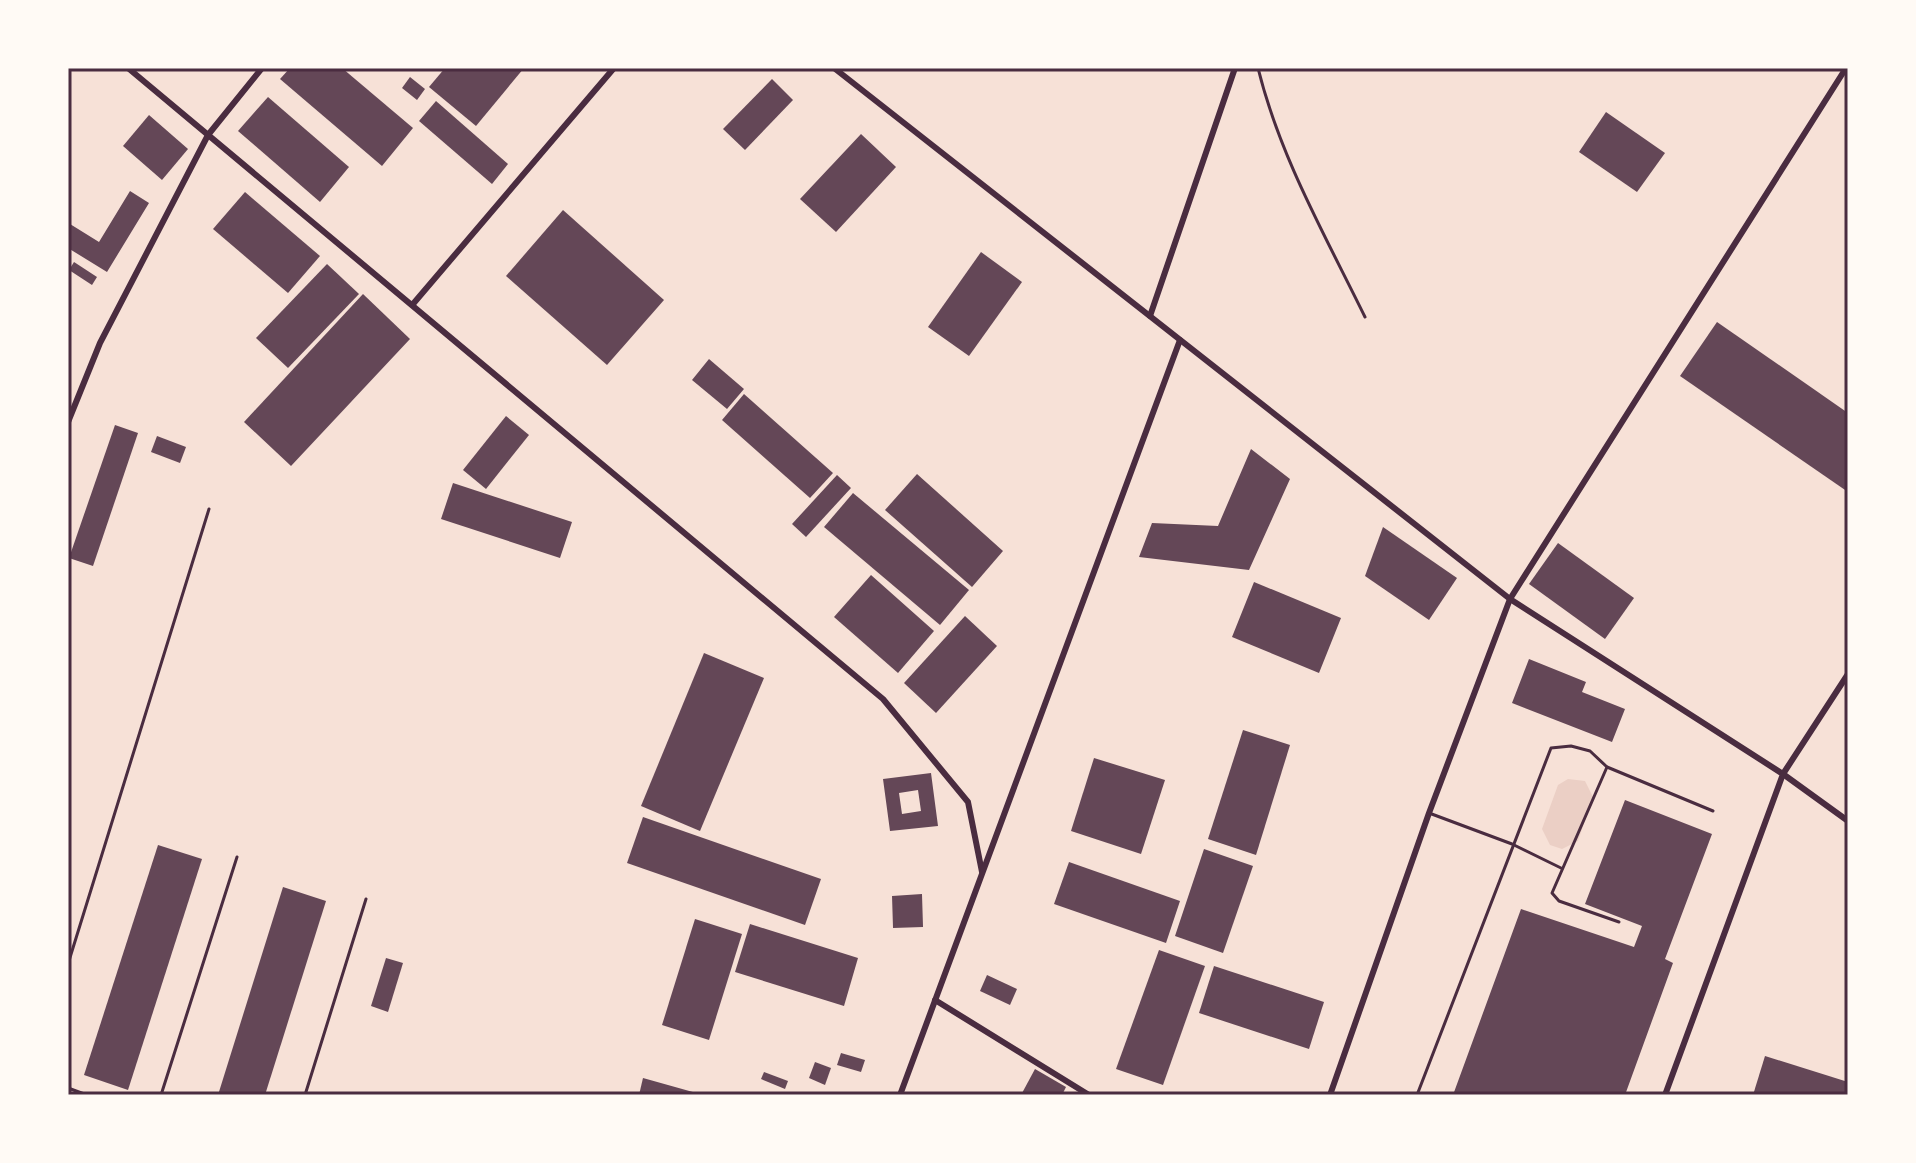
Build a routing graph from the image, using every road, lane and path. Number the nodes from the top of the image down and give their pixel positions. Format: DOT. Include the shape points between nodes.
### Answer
graph roads {
  1 [pos="128,68"];
  2 [pos="262,68"];
  3 [pos="614,68"];
  4 [pos="834,68"];
  5 [pos="1235,68"];
  6 [pos="1258,68"];
  7 [pos="1846,68"];
  8 [pos="208,135"];
  9 [pos="413,304"];
  10 [pos="1150,316"];
  11 [pos="1365,317"];
  12 [pos="1180,340"];
  13 [pos="68,422"];
  14 [pos="209,509"];
  15 [pos="1510,599"];
  16 [pos="1848,674"];
  17 [pos="1607,767"];
  18 [pos="1783,774"];
  19 [pos="1713,811"];
  20 [pos="1429,813"];
  21 [pos="1848,821"];
  22 [pos="1512,844"];
  23 [pos="237,857"];
  24 [pos="1561,868"];
  25 [pos="982,872"];
  26 [pos="366,899"];
  27 [pos="1619,922"];
  28 [pos="68,964"];
  29 [pos="935,1000"];
  30 [pos="68,1088"];
  31 [pos="87,1095"];
  32 [pos="161,1095"];
  33 [pos="305,1095"];
  34 [pos="900,1095"];
  35 [pos="1089,1095"];
  36 [pos="1330,1095"];
  37 [pos="1417,1095"];
  38 [pos="1665,1095"];
  1 -- 8 [label="street"];
  2 -- 8 [label="street"];
  3 -- 9 [label="street"];
  4 -- 10 [label="street"];
  5 -- 10 [label="street"];
  6 -- 11 [label="lane" via="1271,119"];
  7 -- 15 [label="street"];
  8 -- 9 [label="street"];
  8 -- 13 [label="street" via="100,343"];
  9 -- 25 [label="street" via="883,699 968,802"];
  10 -- 12 [label="street"];
  12 -- 15 [label="street"];
  12 -- 25 [label="street"];
  14 -- 28 [label="lane"];
  15 -- 18 [label="street"];
  15 -- 20 [label="street"];
  16 -- 18 [label="street"];
  17 -- 19 [label="lane"];
  17 -- 22 [label="lane" via="1590,751 1551,748"];
  17 -- 24 [label="lane"];
  18 -- 21 [label="street"];
  18 -- 38 [label="street"];
  20 -- 22 [label="lane"];
  20 -- 36 [label="street"];
  22 -- 24 [label="lane"];
  22 -- 37 [label="lane"];
  23 -- 32 [label="lane"];
  24 -- 27 [label="lane" via="1554,897"];
  25 -- 29 [label="street"];
  26 -- 33 [label="lane"];
  29 -- 34 [label="street"];
  29 -- 35 [label="street"];
  30 -- 31 [label="lane"];
}
